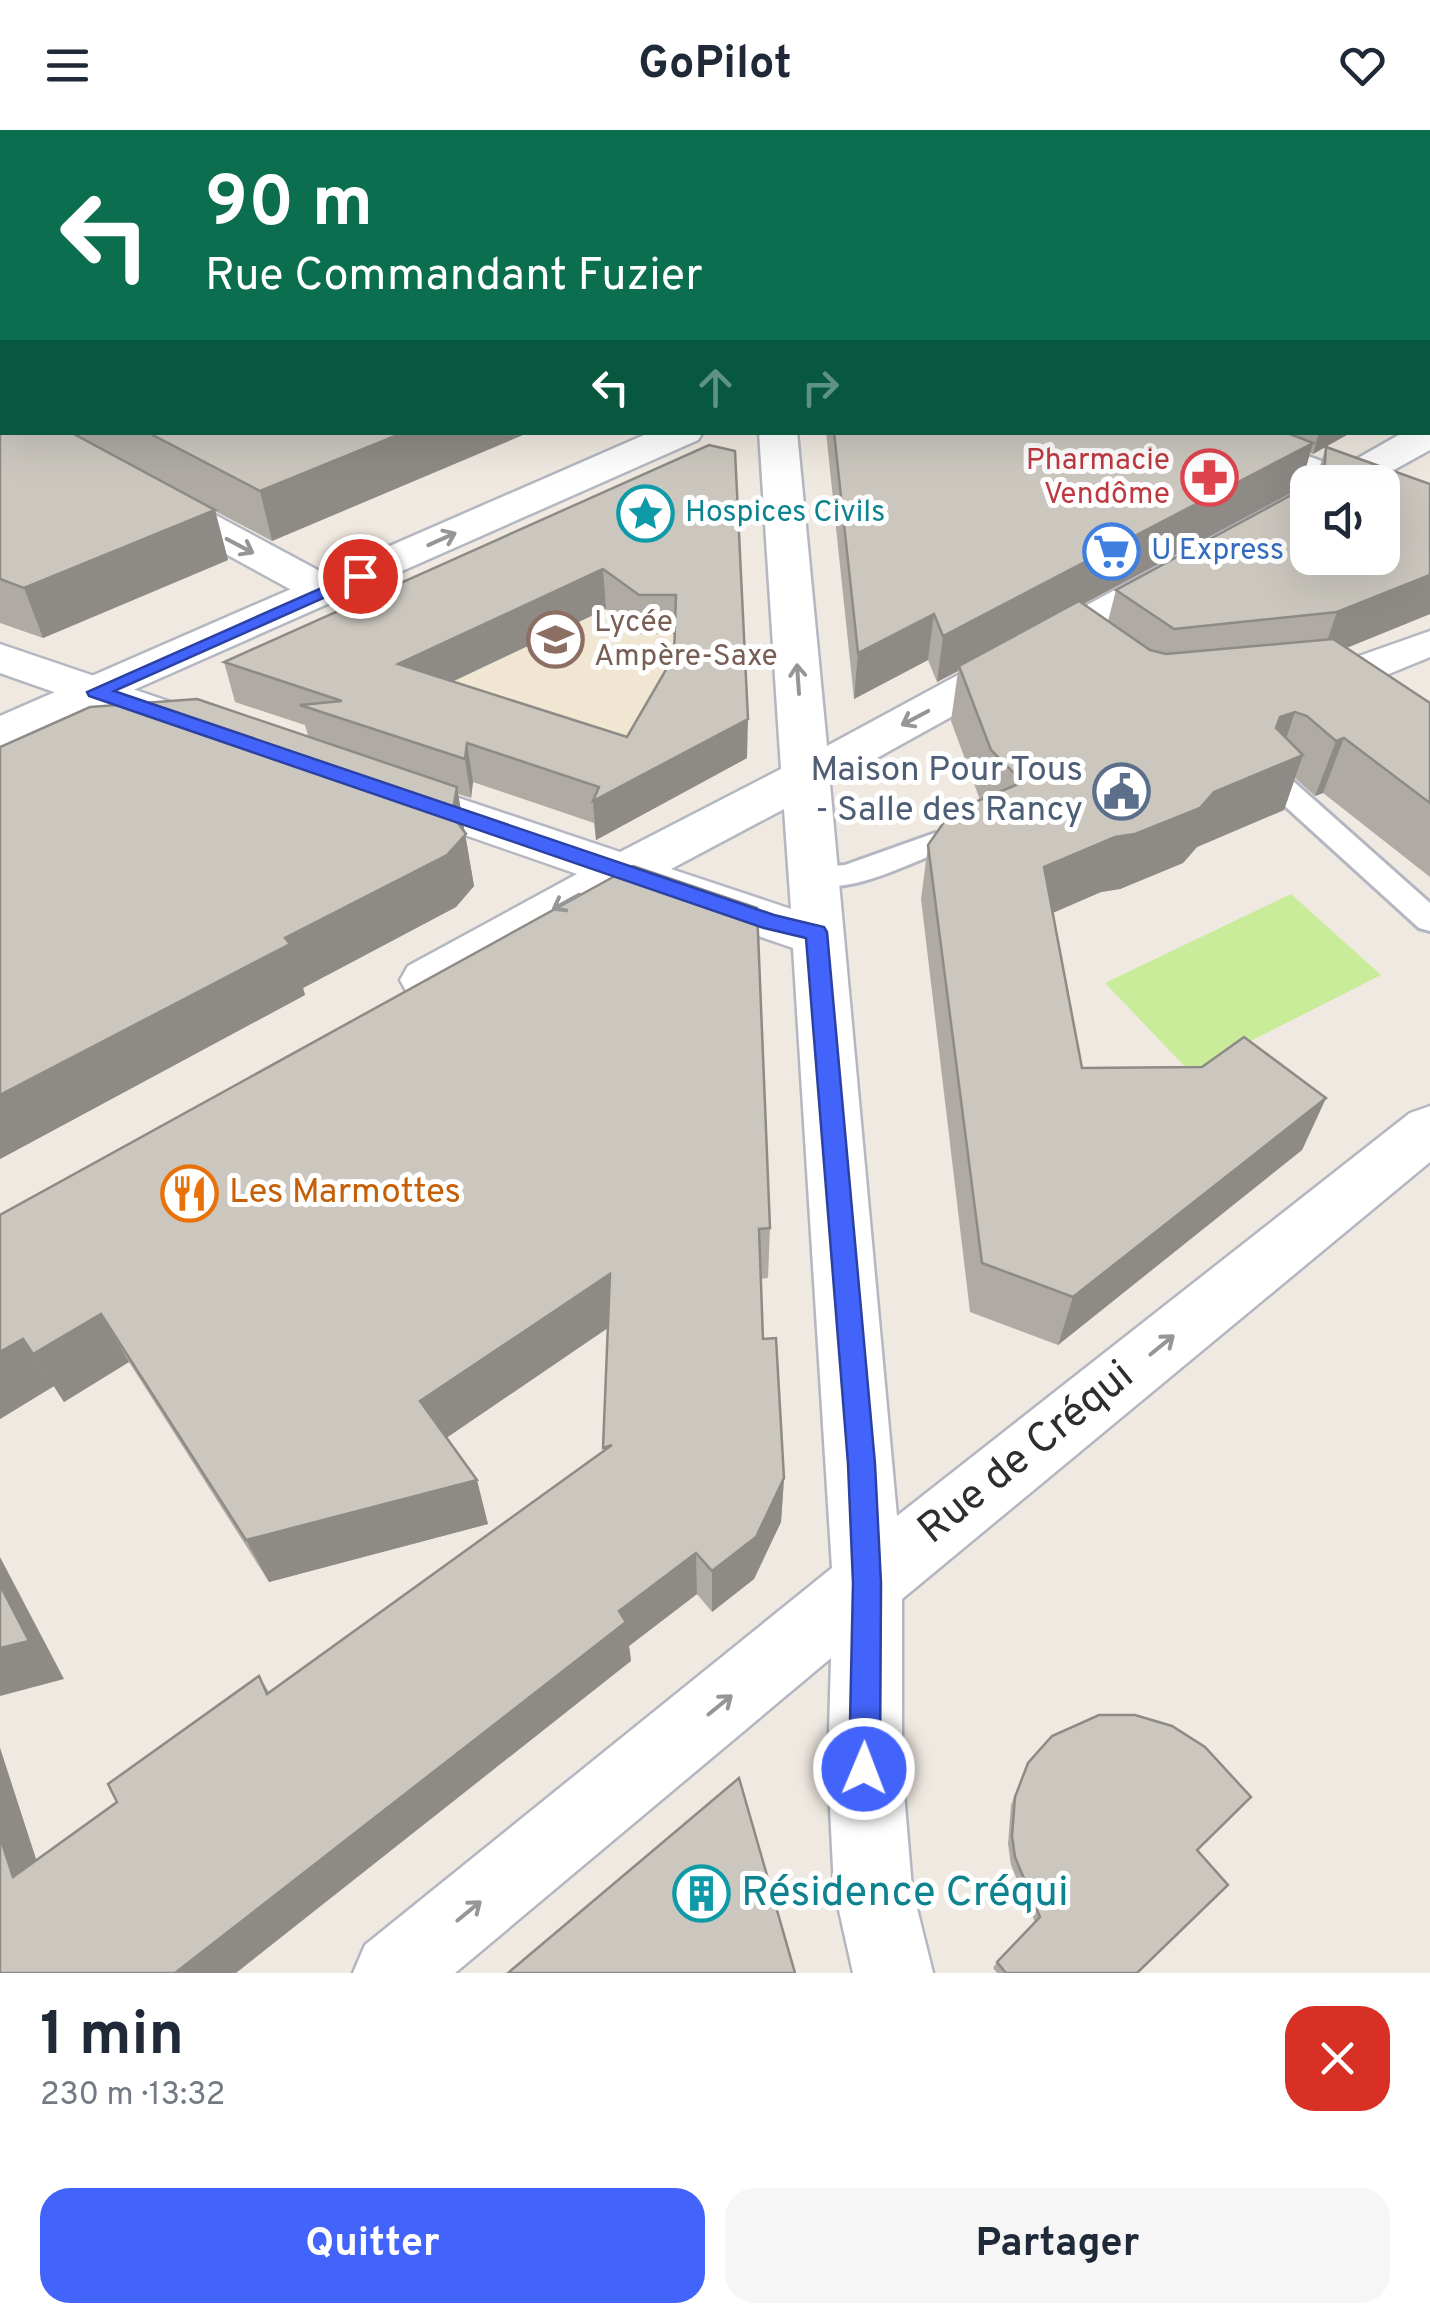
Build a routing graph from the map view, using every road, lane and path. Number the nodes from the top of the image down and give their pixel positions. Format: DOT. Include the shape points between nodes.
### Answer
graph roads {
  1 [pos="37,435"];
  2 [pos="677,435"];
  3 [pos="778,435"];
  4 [pos="1211,435"];
  5 [pos="1428,435"];
  6 [pos="1296,465"];
  7 [pos="1374,465"];
  8 [pos="1290,513"];
  9 [pos="325,591"];
  10 [pos="1430,642"];
  11 [pos="0,658"];
  12 [pos="1270,681"];
  13 [pos="96,692"];
  14 [pos="0,734"];
  15 [pos="240,742"];
  16 [pos="806,776"];
  17 [pos="352,779"];
  18 [pos="1275,782"];
  19 [pos="935,843"];
  20 [pos="626,870"];
  21 [pos="812,876"];
  22 [pos="1430,920"];
  23 [pos="816,932"];
  24 [pos="380,1006"];
  25 [pos="1430,1129"];
  26 [pos="867,1583"];
  27 [pos="393,1973"];
  28 [pos="893,1973"];
  1 -- 9 [label="street, one-way"];
  9 -- 2 [label="street, one-way"];
  16 -- 3 [label="street, one-way"];
  4 -- 6 [label="street"];
  5 -- 7 [label="street"];
  8 -- 16 [label="street, one-way" via="1084,645"];
  9 -- 13 [label="street"];
  10 -- 12 [label="street" via="1348,674"];
  11 -- 13 [label="street"];
  13 -- 14 [label="street"];
  13 -- 15 [label="street"];
  16 -- 20 [label="street"];
  16 -- 21 [label="street"];
  17 -- 20 [label="street"];
  18 -- 22 [label="lane"];
  19 -- 21 [label="lane" via="846,875"];
  20 -- 23 [label="street"];
  20 -- 24 [label="street, one-way"];
  21 -- 23 [label="street"];
  23 -- 26 [label="street"];
  26 -- 25 [label="street, Rue de Créqui, one-way"];
  27 -- 26 [label="street, Rue de Créqui, one-way"];
  26 -- 28 [label="street" via="864,1769 873,1888"];
}
